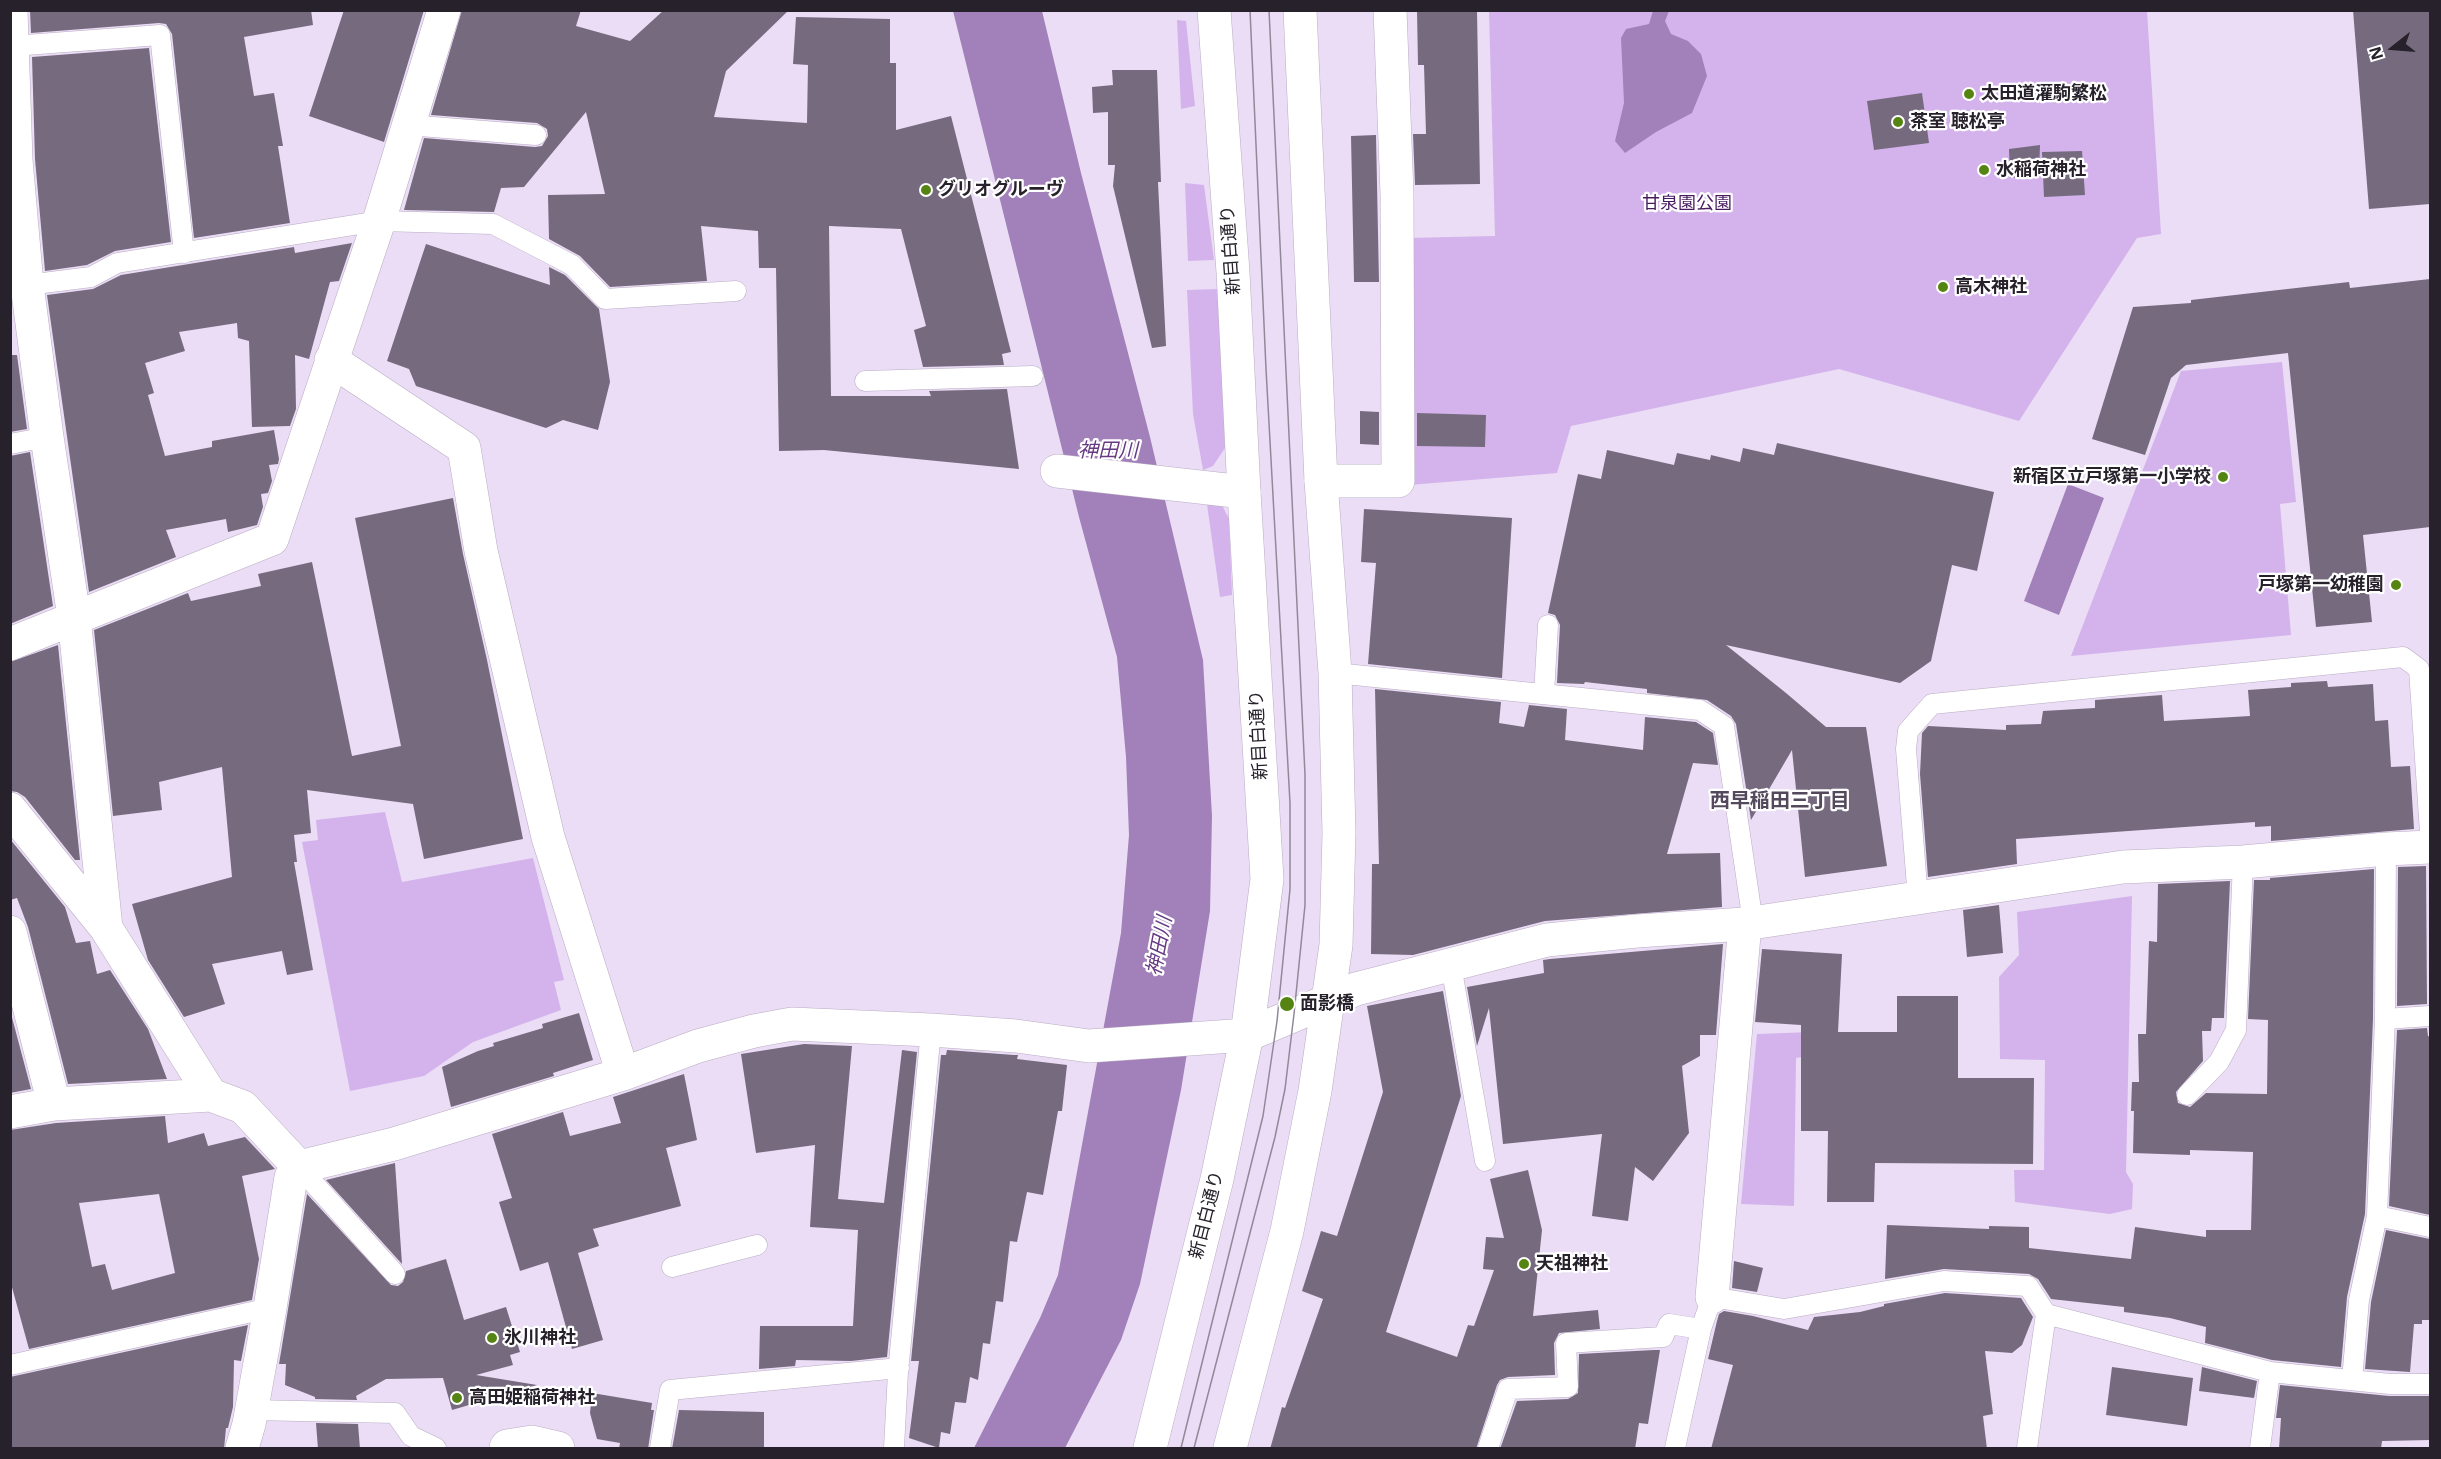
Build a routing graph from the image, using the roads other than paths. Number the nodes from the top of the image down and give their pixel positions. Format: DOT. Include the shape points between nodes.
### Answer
graph roads {
  1 [pos="11,10"];
  2 [pos="444,10"];
  3 [pos="1214,10"];
  4 [pos="1300,10"];
  5 [pos="1389,10"];
  6 [pos="12,46"];
  7 [pos="407,125"];
  8 [pos="536,135"];
  9 [pos="13,160"];
  10 [pos="379,221"];
  11 [pos="184,253"];
  12 [pos="736,291"];
  13 [pos="22,294"];
  14 [pos="331,360"];
  15 [pos="1032,376"];
  16 [pos="865,381"];
  17 [pos="47,437"];
  18 [pos="10,444"];
  19 [pos="1060,471"];
  20 [pos="1321,482"];
  21 [pos="1244,492"];
  22 [pos="74,617"];
  23 [pos="1548,625"];
  24 [pos="10,644"];
  25 [pos="1335,673"];
  26 [pos="1544,694"];
  27 [pos="10,809"];
  28 [pos="2430,833"];
  29 [pos="2430,847"];
  30 [pos="2386,849"];
  31 [pos="2243,862"];
  32 [pos="1918,899"];
  33 [pos="1749,924"];
  34 [pos="106,928"];
  35 [pos="10,932"];
  36 [pos="1450,965"];
  37 [pos="1329,1000"];
  38 [pos="2430,1016"];
  39 [pos="2385,1019"];
  40 [pos="931,1030"];
  41 [pos="1247,1035"];
  42 [pos="623,1074"];
  43 [pos="211,1095"];
  44 [pos="2187,1095"];
  45 [pos="54,1104"];
  46 [pos="10,1112"];
  47 [pos="1485,1161"];
  48 [pos="299,1167"];
  49 [pos="2377,1216"];
  50 [pos="2430,1227"];
  51 [pos="757,1245"];
  52 [pos="672,1267"];
  53 [pos="395,1274"];
  54 [pos="1712,1297"];
  55 [pos="270,1308"];
  56 [pos="2046,1314"];
  57 [pos="1701,1329"];
  58 [pos="10,1365"];
  59 [pos="899,1368"];
  60 [pos="2270,1372"];
  61 [pos="2352,1380"];
  62 [pos="2430,1384"];
  63 [pos="251,1410"];
  64 [pos="501,1448"];
  65 [pos="242,1449"];
  66 [pos="436,1449"];
  67 [pos="558,1449"];
  68 [pos="660,1449"];
  69 [pos="894,1449"];
  70 [pos="1150,1449"];
  71 [pos="1230,1449"];
  72 [pos="1488,1449"];
  73 [pos="1675,1449"];
  74 [pos="2027,1449"];
  75 [pos="2260,1449"];
  1 -- 6 [label="street"];
  2 -- 7 [label="street"];
  3 -- 21 [label="street, 新目白通り"];
  4 -- 20 [label="street"];
  5 -- 20 [label="street" via="1397,194 1398,481"];
  6 -- 9 [label="street"];
  6 -- 11 [label="lane" via="160,35"];
  7 -- 8 [label="lane"];
  7 -- 10 [label="street"];
  9 -- 13 [label="street"];
  10 -- 11 [label="lane"];
  10 -- 12 [label="lane" via="493,224 572,265 605,299"];
  10 -- 14 [label="street"];
  11 -- 13 [label="lane" via="117,263 91,277"];
  13 -- 17 [label="street"];
  14 -- 22 [label="street" via="272,539"];
  14 -- 42 [label="street" via="464,448 481,551 548,837"];
  15 -- 16 [label="lane"];
  17 -- 18 [label="lane"];
  17 -- 22 [label="street"];
  19 -- 21 [label="street"];
  20 -- 25 [label="street"];
  21 -- 41 [label="street, 新目白通り" via="1267,879"];
  22 -- 24 [label="street"];
  22 -- 34 [label="street"];
  23 -- 26 [label="lane"];
  25 -- 26 [label="lane"];
  25 -- 37 [label="street" via="1339,833 1336,945"];
  26 -- 33 [label="lane" via="1700,710 1724,726"];
  27 -- 34 [label="street"];
  28 -- 32 [label="lane" via="2419,669 2403,657 1932,704 1908,731 1906,748"];
  29 -- 30 [label="street"];
  30 -- 31 [label="street"];
  30 -- 39 [label="lane"];
  31 -- 32 [label="street" via="2123,867"];
  31 -- 44 [label="lane" via="2236,1030 2219,1062"];
  32 -- 33 [label="street"];
  33 -- 36 [label="street" via="1547,940"];
  33 -- 54 [label="street"];
  34 -- 43 [label="street"];
  35 -- 45 [label="street"];
  36 -- 37 [label="street" via="1356,989"];
  36 -- 47 [label="lane"];
  37 -- 41 [label="street"];
  37 -- 71 [label="street" via="1287,1231"];
  38 -- 39 [label="lane"];
  39 -- 49 [label="lane"];
  40 -- 41 [label="street" via="1092,1046"];
  40 -- 42 [label="street" via="792,1024 698,1046"];
  40 -- 59 [label="lane"];
  41 -- 70 [label="street, 新目白通り" via="1217,1179"];
  42 -- 48 [label="street" via="394,1144"];
  43 -- 45 [label="street"];
  43 -- 48 [label="street" via="243,1107"];
  45 -- 46 [label="street"];
  48 -- 53 [label="lane"];
  48 -- 55 [label="street" via="291,1177"];
  49 -- 50 [label="lane"];
  49 -- 61 [label="lane" via="2359,1300"];
  51 -- 52 [label="lane"];
  54 -- 56 [label="lane" via="1784,1309 1944,1281 2028,1286"];
  54 -- 57 [label="lane"];
  55 -- 58 [label="lane"];
  55 -- 63 [label="street"];
  56 -- 60 [label="lane"];
  56 -- 74 [label="lane"];
  57 -- 72 [label="lane" via="1669,1324 1663,1337 1566,1343 1568,1387 1508,1389"];
  57 -- 73 [label="lane"];
  59 -- 68 [label="lane" via="670,1390"];
  59 -- 69 [label="lane"];
  60 -- 61 [label="lane"];
  60 -- 75 [label="lane"];
  61 -- 62 [label="lane"];
  63 -- 65 [label="street"];
  63 -- 66 [label="lane" via="395,1413 411,1436"];
  64 -- 67 [label="street" via="532,1442"];
}
